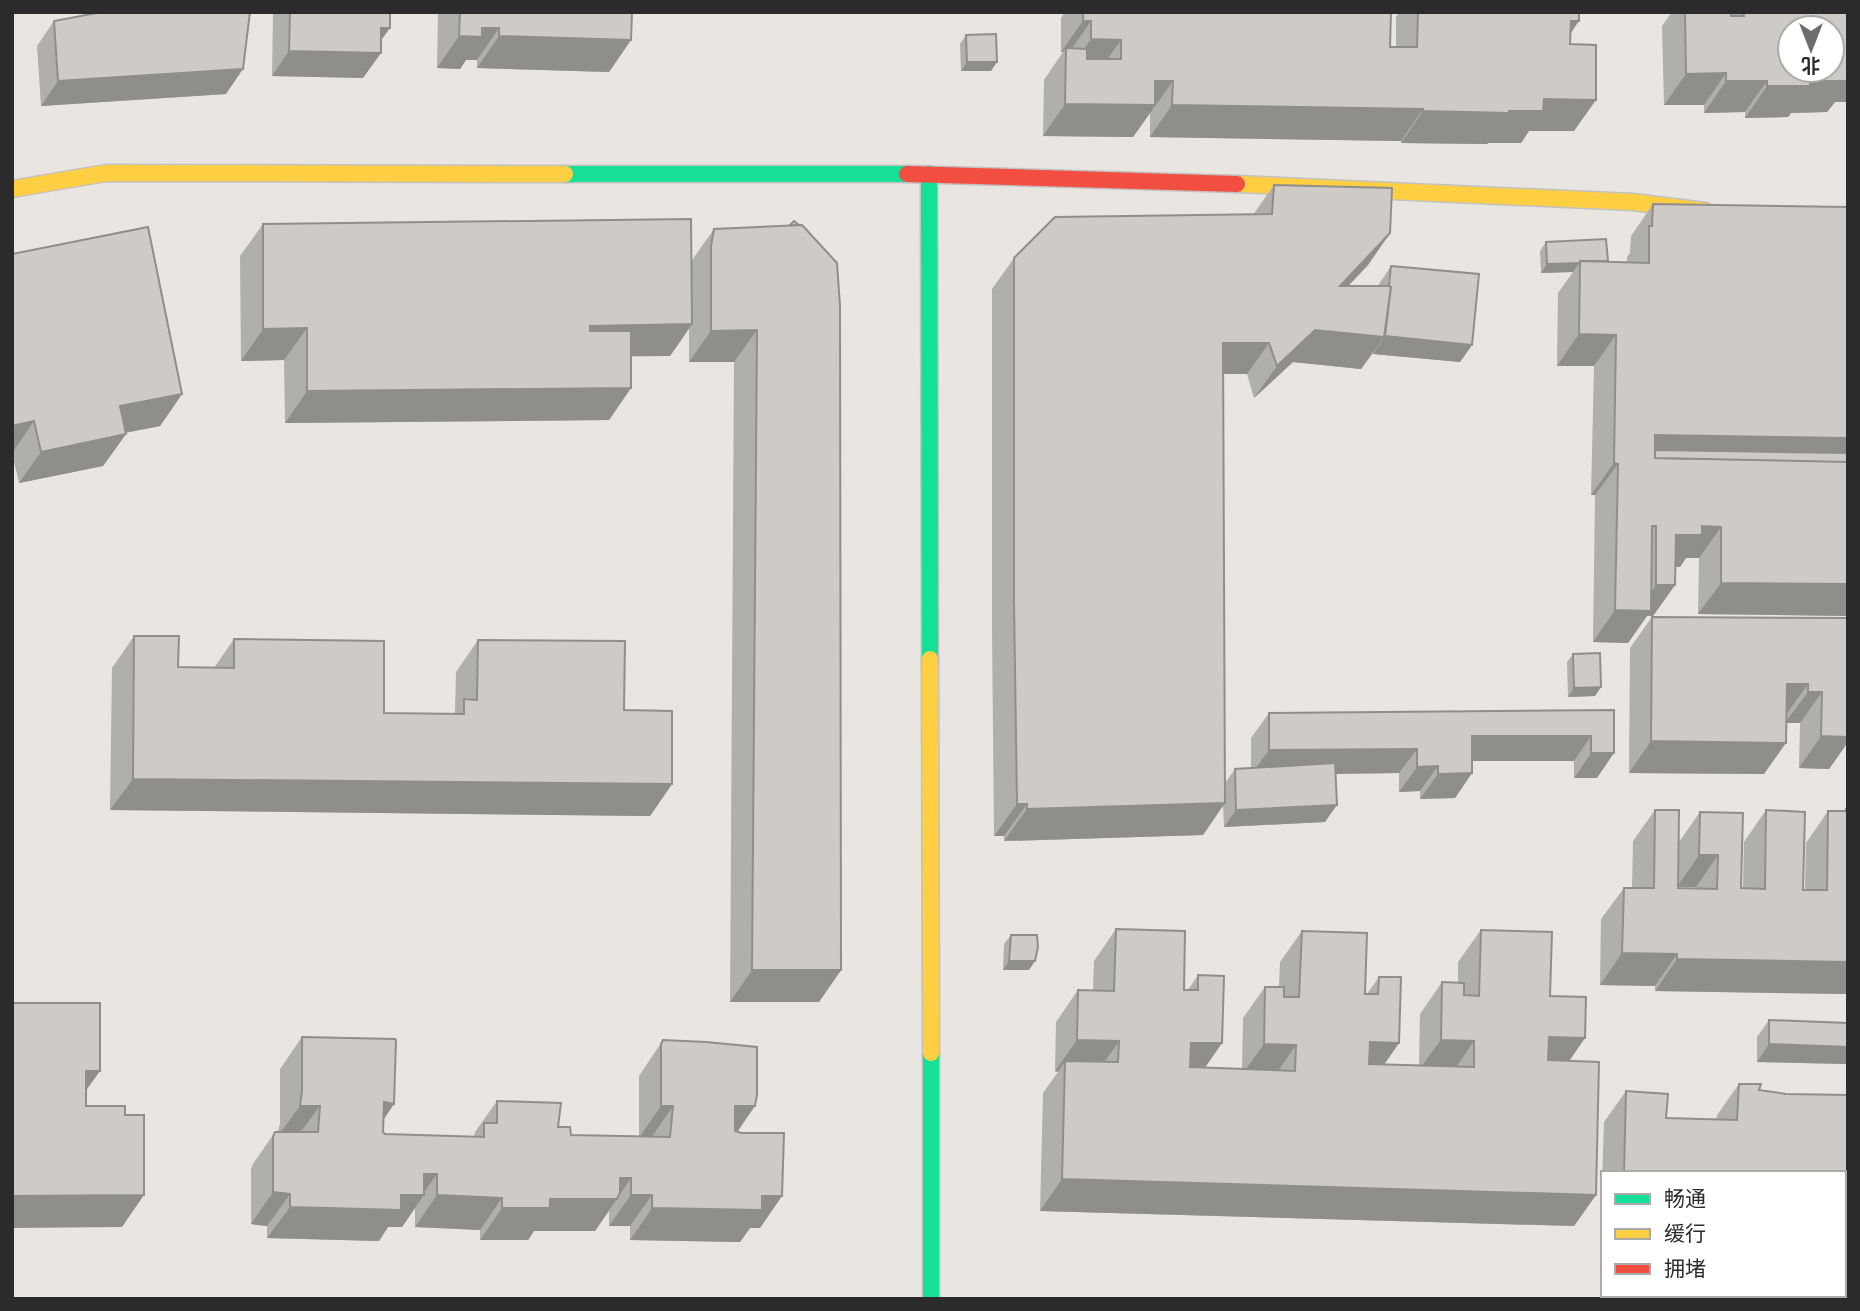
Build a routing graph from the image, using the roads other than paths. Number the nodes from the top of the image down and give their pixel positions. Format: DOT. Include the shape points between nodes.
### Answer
graph roads {
  1 [pos="929,174"];
  2 [pos="12,189"];
  3 [pos="1727,214"];
  4 [pos="931,1299"];
  1 -- 2 [label="street" via="106,173"];
  1 -- 3 [label="street" via="1619,201"];
  1 -- 4 [label="street"];
}
